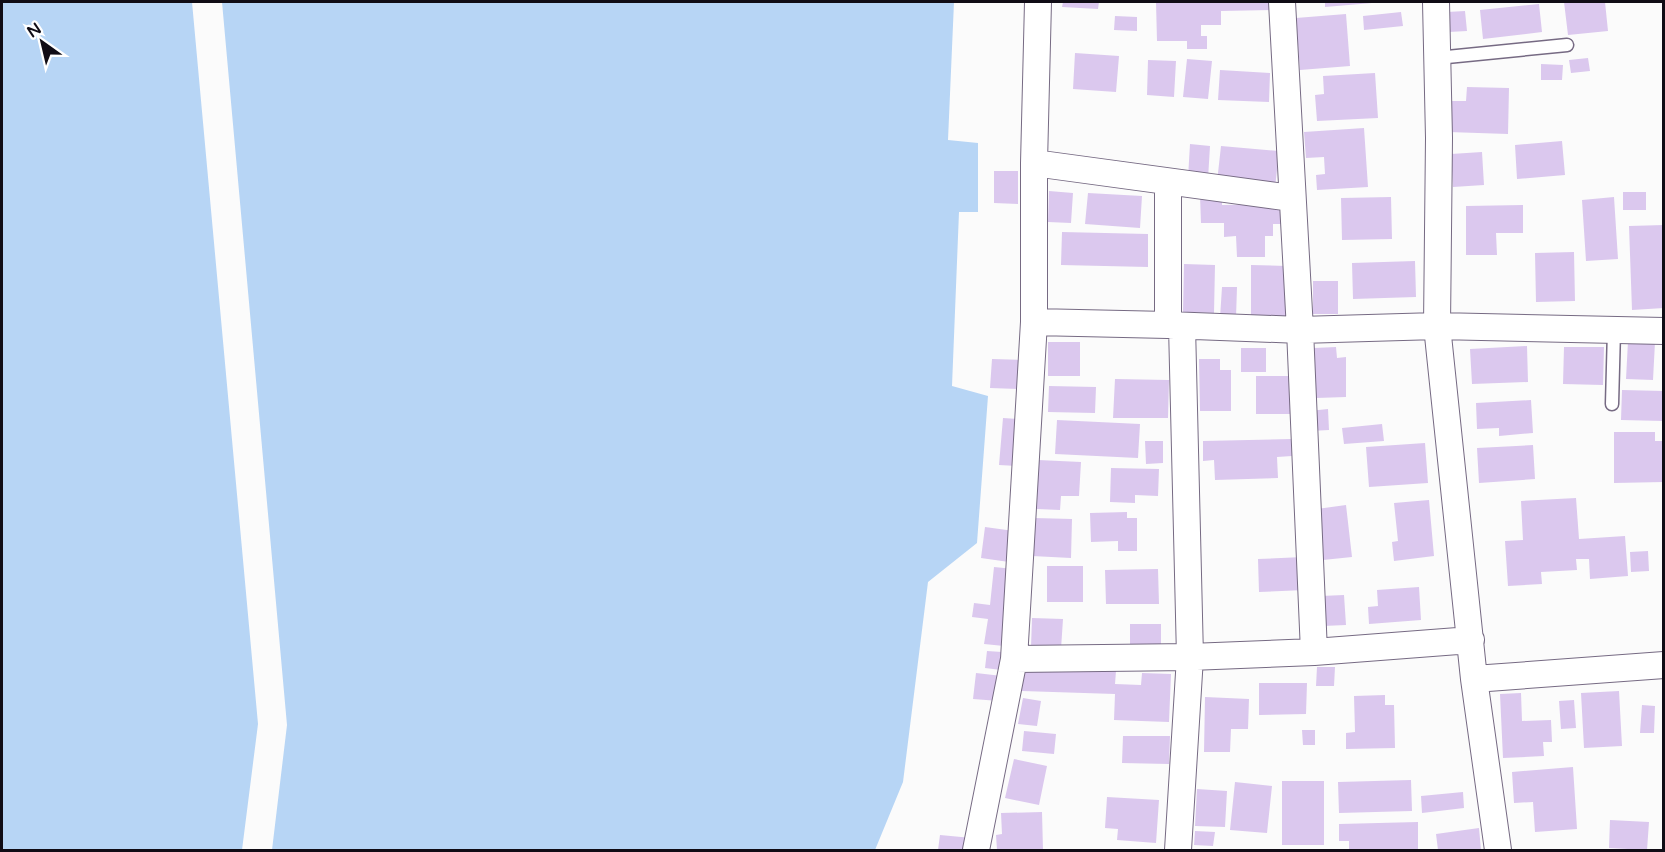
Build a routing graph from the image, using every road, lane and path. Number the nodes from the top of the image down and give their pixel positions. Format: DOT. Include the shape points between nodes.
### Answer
graph roads {
  1 [pos="1038,2"];
  2 [pos="1282,2"];
  3 [pos="1436,2"];
  4 [pos="1567,45"];
  5 [pos="1437,58"];
  6 [pos="1034,163"];
  7 [pos="1168,182"];
  8 [pos="1292,198"];
  9 [pos="1034,322"];
  10 [pos="1175,326"];
  11 [pos="1437,326"];
  12 [pos="1300,330"];
  13 [pos="1614,330"];
  14 [pos="1664,331"];
  15 [pos="1612,404"];
  16 [pos="1471,640"];
  17 [pos="1314,652"];
  18 [pos="1190,657"];
  19 [pos="1014,659"];
  20 [pos="1664,665"];
  21 [pos="1474,679"];
  22 [pos="976,850"];
  23 [pos="1178,850"];
  24 [pos="1498,850"];
  1 -- 6 [label="street"];
  2 -- 8 [label="street"];
  3 -- 5 [label="street"];
  4 -- 5 [label="lane"];
  5 -- 11 [label="street"];
  6 -- 7 [label="street"];
  6 -- 9 [label="street"];
  7 -- 8 [label="street"];
  7 -- 10 [label="street"];
  8 -- 12 [label="street"];
  9 -- 10 [label="street"];
  9 -- 19 [label="street"];
  10 -- 12 [label="street"];
  10 -- 18 [label="street"];
  11 -- 12 [label="street"];
  11 -- 13 [label="street"];
  11 -- 16 [label="street"];
  12 -- 17 [label="street"];
  13 -- 14 [label="street"];
  13 -- 15 [label="lane"];
  16 -- 17 [label="street"];
  16 -- 21 [label="street"];
  17 -- 18 [label="street"];
  18 -- 19 [label="street"];
  18 -- 23 [label="street"];
  19 -- 22 [label="street"];
  20 -- 21 [label="street"];
  21 -- 24 [label="street"];
}
